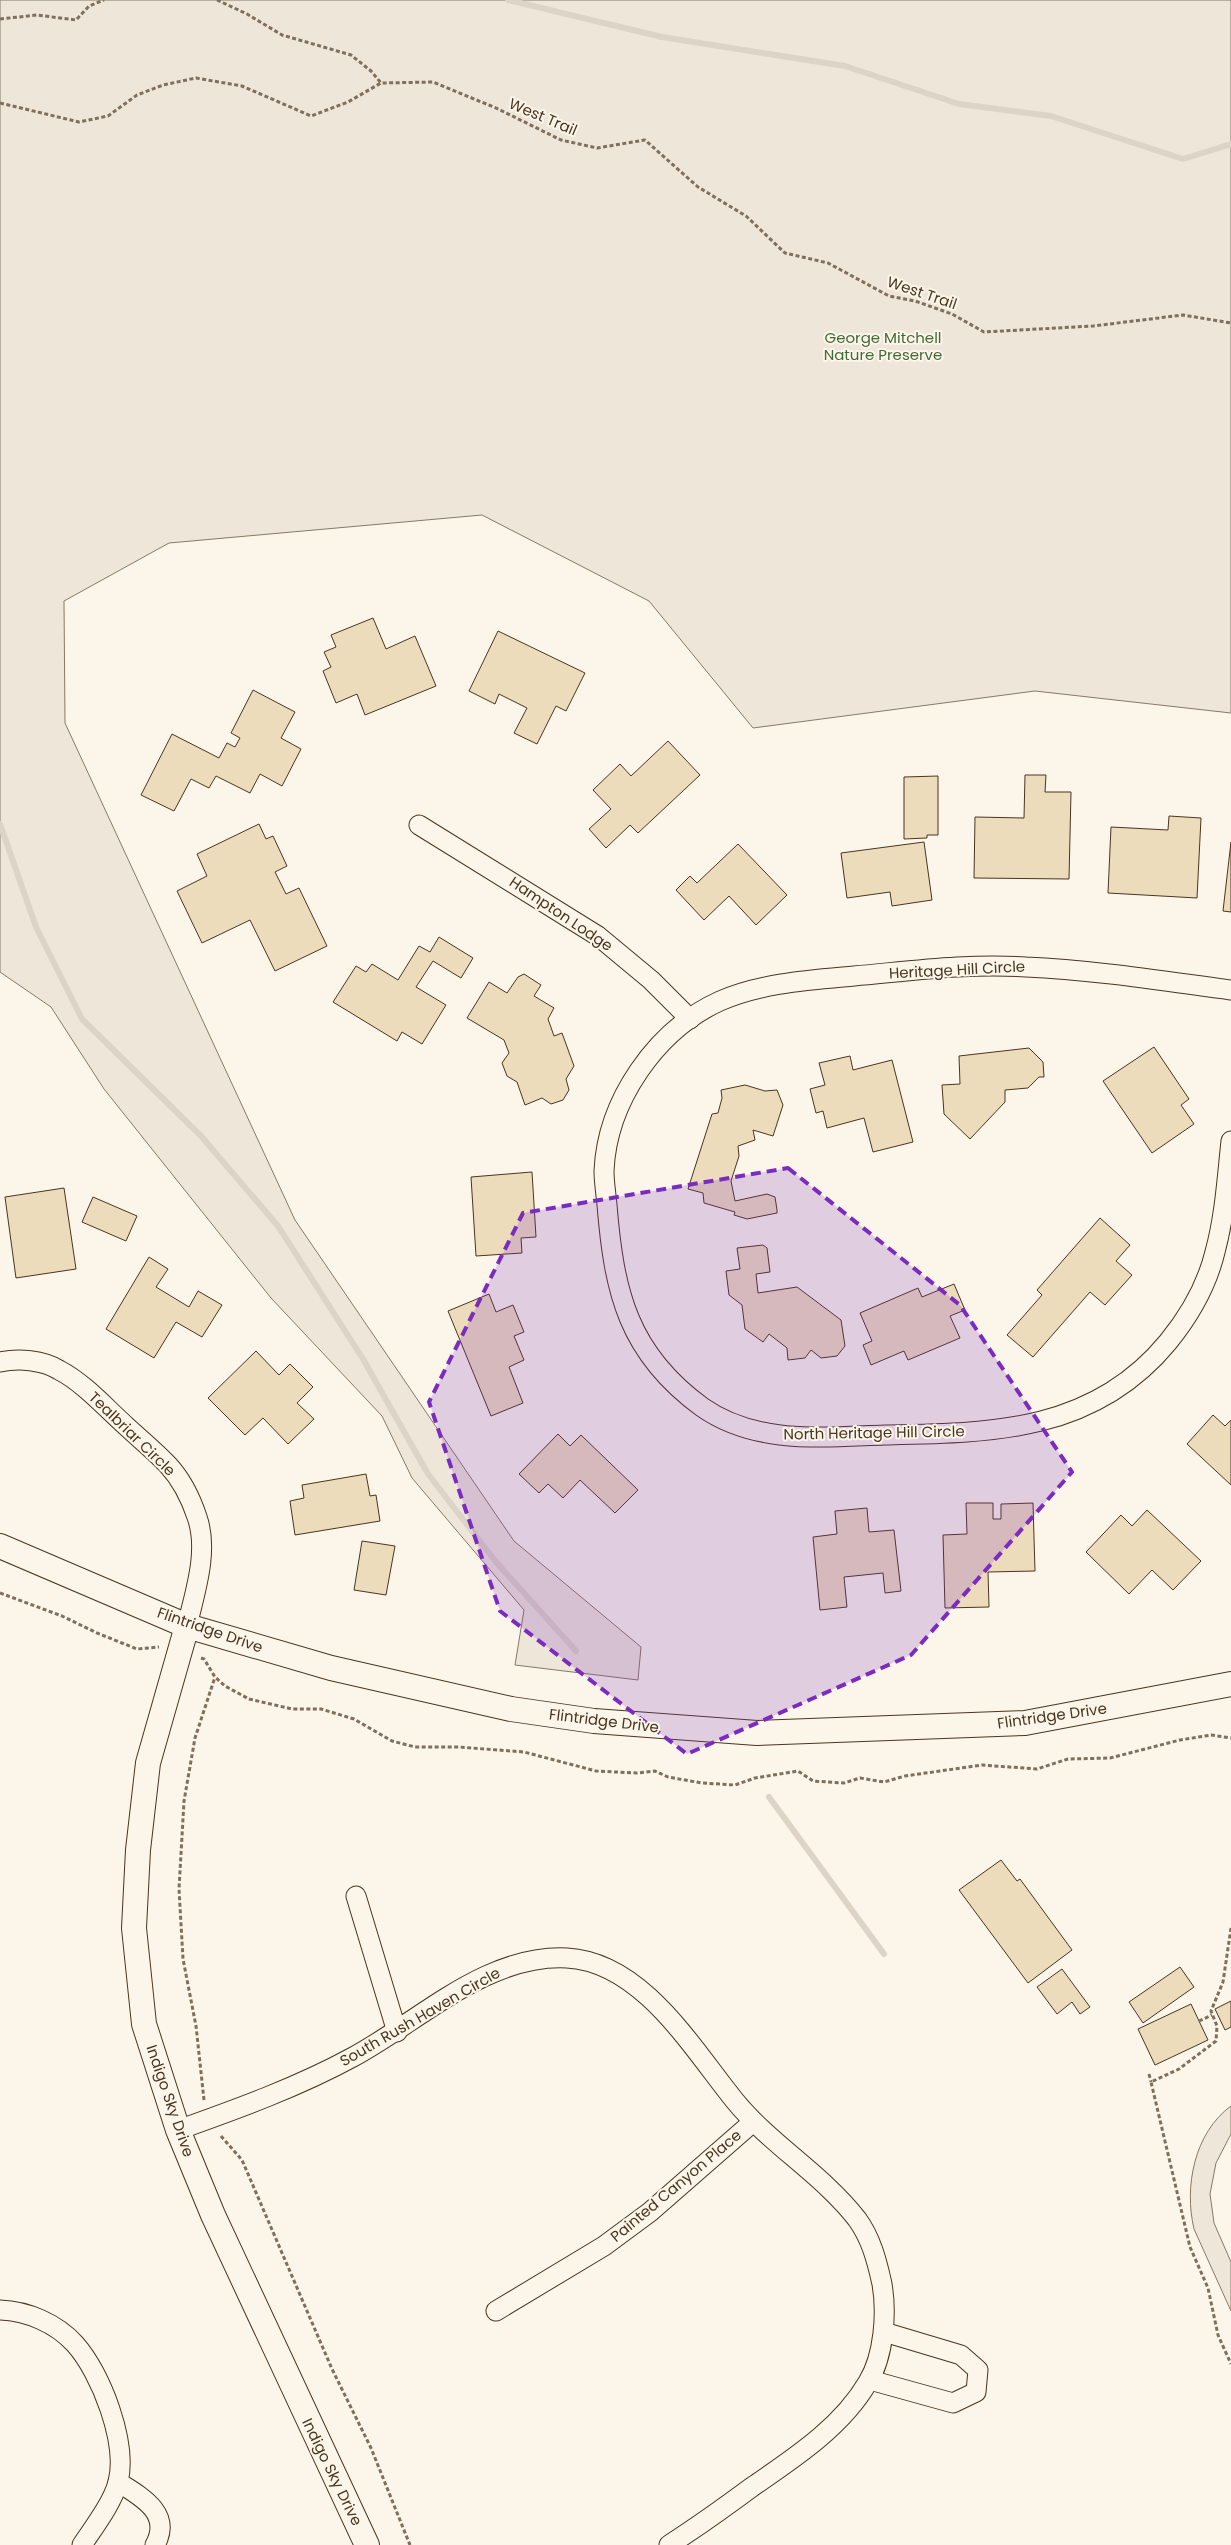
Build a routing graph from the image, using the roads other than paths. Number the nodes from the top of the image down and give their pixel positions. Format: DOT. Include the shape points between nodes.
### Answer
graph roads {
  1 [pos="419,825"];
  2 [pos="1231,990"];
  3 [pos="690,1018"];
  4 [pos="1231,1141"];
  5 [pos="0,1362"];
  6 [pos="0,1546"];
  7 [pos="187,1626"];
  8 [pos="1231,1684"];
  9 [pos="356,1896"];
  10 [pos="397,2032"];
  11 [pos="753,2122"];
  12 [pos="178,2130"];
  13 [pos="0,2310"];
  14 [pos="496,2311"];
  15 [pos="884,2332"];
  16 [pos="870,2380"];
  17 [pos="118,2482"];
  18 [pos="82,2545"];
  19 [pos="155,2545"];
  20 [pos="367,2545"];
  21 [pos="669,2545"];
  1 -- 3 [label="street, Hampton Lodge" via="598,936"];
  2 -- 3 [label="street, Heritage Hill Circle" via="1022,966 946,968 809,980 755,990 719,1002"];
  3 -- 4 [label="street, North Heritage Hill Circle" via="634,1076 620,1104 610,1136 604,1171 622,1303 635,1334 678,1388 737,1426 769,1435 806,1438 939,1434 1017,1426 1058,1418 1128,1384 1180,1327 1201,1292 1215,1254 1223,1214"];
  5 -- 7 [label="street, Tealbriar Circle" via="11,1359 59,1369 168,1465 185,1488 195,1511 201,1548"];
  6 -- 7 [label="street, Flintridge Drive"];
  7 -- 8 [label="street, Flintridge Drive" via="331,1668 501,1706 594,1721 680,1729 757,1733 1025,1723"];
  7 -- 12 [label="street, Indigo Sky Drive" via="148,1762 138,1850 134,1928 144,2024"];
  9 -- 10 [label="street"];
  10 -- 11 [label="street, South Rush Haven Circle" via="486,1976 513,1965 542,1958 571,1958 599,1964 625,1976 648,1996"];
  10 -- 12 [label="street, South Rush Haven Circle" via="352,2058 296,2084"];
  11 -- 14 [label="street, Painted Canyon Place" via="650,2212 604,2246"];
  11 -- 15 [label="street, South Rush Haven Circle" via="835,2193 860,2223 876,2254 884,2295"];
  12 -- 20 [label="street, Indigo Sky Drive" via="222,2234"];
  13 -- 17 [label="street" via="33,2317 55,2327 75,2344 91,2367 117,2430"];
  15 -- 16 [label="street, South Rush Haven Circle"];
  15 -- 16 [label="street" via="961,2355 978,2370 976,2392 953,2404"];
  16 -- 21 [label="street" via="846,2412 789,2462"];
  17 -- 18 [label="street"];
  17 -- 19 [label="street" via="150,2502 160,2524"];
}
